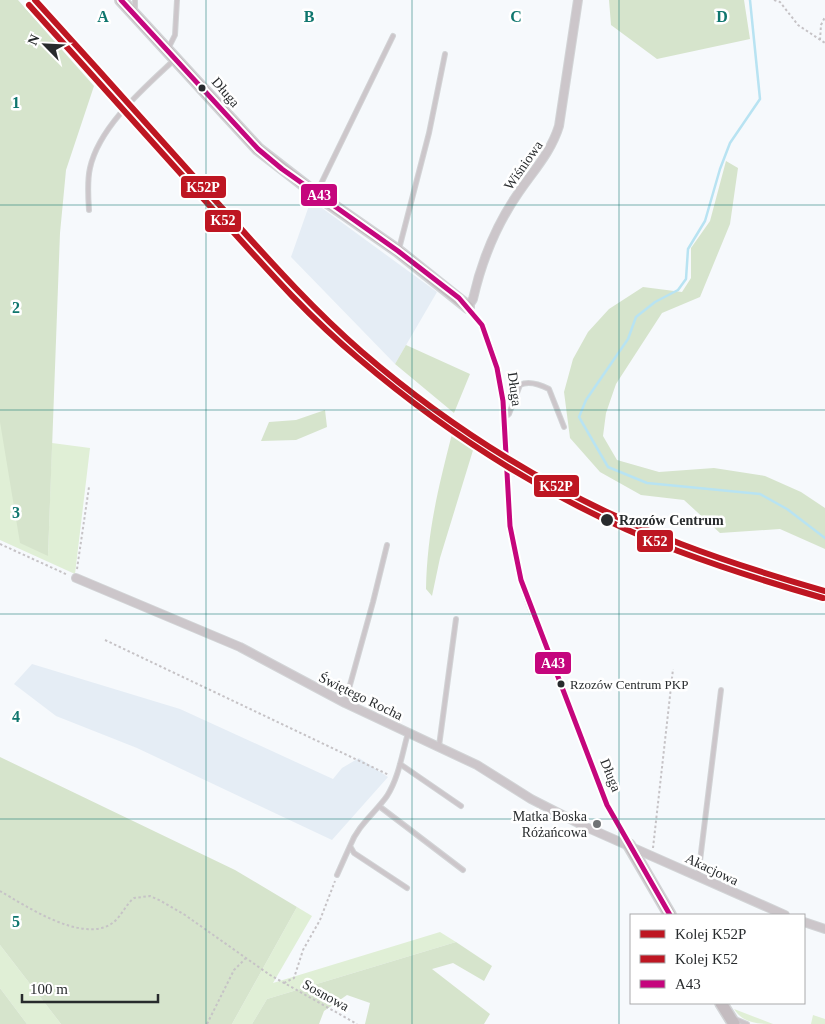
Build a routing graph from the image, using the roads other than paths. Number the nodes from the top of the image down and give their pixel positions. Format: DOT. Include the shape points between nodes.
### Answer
graph roads {
  1 [pos="121,0"];
  2 [pos="135,0"];
  3 [pos="177,0"];
  4 [pos="578,0"];
  5 [pos="135,16"];
  6 [pos="393,36"];
  7 [pos="172,53"];
  8 [pos="445,54"];
  9 [pos="316,194"];
  10 [pos="89,210"];
  11 [pos="398,251"];
  12 [pos="468,306"];
  13 [pos="504,418"];
  14 [pos="564,427"];
  15 [pos="387,545"];
  16 [pos="76,578"];
  17 [pos="456,619"];
  18 [pos="721,690"];
  19 [pos="345,702"];
  20 [pos="408,733"];
  21 [pos="439,746"];
  22 [pos="400,764"];
  23 [pos="379,806"];
  24 [pos="461,806"];
  25 [pos="629,845"];
  26 [pos="350,846"];
  27 [pos="463,870"];
  28 [pos="337,875"];
  29 [pos="698,877"];
  30 [pos="406,888"];
  31 [pos="669,914"];
  32 [pos="783,914"];
  33 [pos="805,922"];
  34 [pos="825,929"];
  35 [pos="722,1004"];
  36 [pos="732,1021"];
  37 [pos="747,1024"];
  1 -- 5 [label="street, Długa"];
  2 -- 5 [label="lane"];
  3 -- 7 [label="lane"];
  4 -- 12 [label="street, Wiśniowa" via="559,126 553,144 492,237"];
  5 -- 7 [label="street, Długa"];
  6 -- 9 [label="lane"];
  7 -- 9 [label="street, Długa" via="258,149"];
  7 -- 10 [label="lane" via="102,136 89,170"];
  8 -- 11 [label="lane" via="429,133"];
  9 -- 11 [label="street, Długa"];
  11 -- 12 [label="street, Długa"];
  12 -- 13 [label="lane, Długa" via="490,342"];
  13 -- 14 [label="lane" via="509,414 520,385 525,382 549,389"];
  13 -- 25 [label="lane, Długa" via="510,526 521,580 602,793"];
  15 -- 19 [label="lane"];
  16 -- 19 [label="street, Świętego Rocha" via="240,647"];
  17 -- 21 [label="lane"];
  18 -- 29 [label="lane"];
  19 -- 20 [label="street, Świętego Rocha"];
  20 -- 21 [label="street, Świętego Rocha"];
  20 -- 22 [label="lane"];
  21 -- 25 [label="street, Świętego Rocha" via="586,828"];
  22 -- 23 [label="lane" via="396,778"];
  22 -- 24 [label="lane"];
  23 -- 26 [label="lane" via="361,825"];
  23 -- 27 [label="lane"];
  25 -- 29 [label="street, Akacjowa"];
  25 -- 31 [label="street, Długa"];
  26 -- 28 [label="lane"];
  26 -- 30 [label="lane" via="354,853"];
  29 -- 32 [label="street, Akacjowa"];
  33 -- 34 [label="street"];
  35 -- 36 [label="street"];
  36 -- 37 [label="lane"];
}
